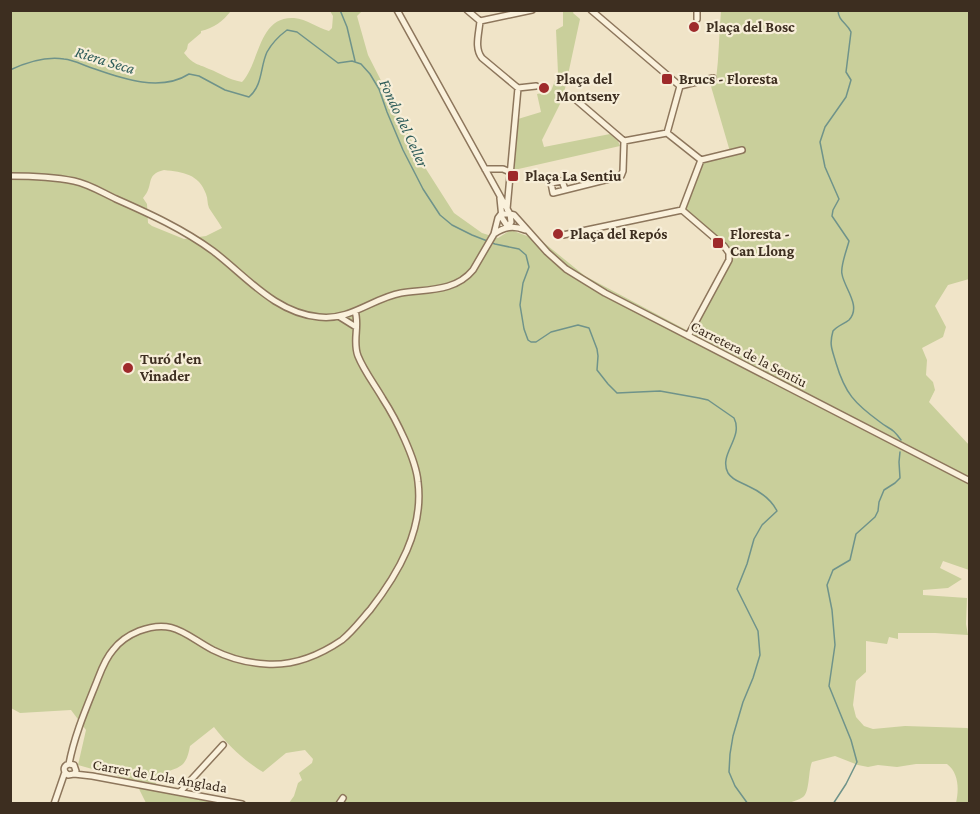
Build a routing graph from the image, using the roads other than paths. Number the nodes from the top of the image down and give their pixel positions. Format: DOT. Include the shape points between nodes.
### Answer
graph roads {
  1 [pos="397,10"];
  2 [pos="467,10"];
  3 [pos="532,10"];
  4 [pos="591,10"];
  5 [pos="697,10"];
  6 [pos="696,19"];
  7 [pos="480,21"];
  8 [pos="713,78"];
  9 [pos="536,86"];
  10 [pos="680,86"];
  11 [pos="518,88"];
  12 [pos="575,99"];
  13 [pos="667,133"];
  14 [pos="624,141"];
  15 [pos="742,150"];
  16 [pos="701,160"];
  17 [pos="511,161"];
  18 [pos="485,169"];
  19 [pos="503,169"];
  20 [pos="510,172"];
  21 [pos="10,176"];
  22 [pos="565,189"];
  23 [pos="500,196"];
  24 [pos="682,210"];
  25 [pos="510,212"];
  26 [pos="501,214"];
  27 [pos="508,227"];
  28 [pos="528,232"];
  29 [pos="493,236"];
  30 [pos="563,236"];
  31 [pos="368,306"];
  32 [pos="353,312"];
  33 [pos="340,316"];
  34 [pos="356,327"];
  35 [pos="688,336"];
  36 [pos="969,482"];
  37 [pos="223,746"];
  38 [pos="69,764"];
  39 [pos="65,772"];
  40 [pos="74,774"];
  41 [pos="180,792"];
  42 [pos="54,804"];
  43 [pos="242,804"];
  1 -- 18 [label="street"];
  2 -- 7 [label="street"];
  3 -- 7 [label="street"];
  4 -- 10 [label="street"];
  5 -- 6 [label="street"];
  7 -- 11 [label="street" via="478,53"];
  8 -- 10 [label="street"];
  9 -- 11 [label="street"];
  10 -- 13 [label="street"];
  11 -- 17 [label="street"];
  12 -- 14 [label="street"];
  13 -- 14 [label="street"];
  13 -- 16 [label="street"];
  14 -- 22 [label="street" via="621,176"];
  15 -- 16 [label="street"];
  16 -- 24 [label="street"];
  17 -- 19 [label="street"];
  17 -- 20 [label="street"];
  18 -- 19 [label="street"];
  18 -- 23 [label="street"];
  19 -- 20 [label="street"];
  20 -- 25 [label="street"];
  21 -- 33 [label="street" via="81,183 188,234 279,305 320,318"];
  23 -- 25 [label="street, Carretera de la Sentiu"];
  23 -- 26 [label="street"];
  24 -- 30 [label="street"];
  24 -- 35 [label="street" via="729,253 729,260"];
  25 -- 26 [label="street"];
  25 -- 27 [label="street"];
  25 -- 28 [label="street, Carretera de la Sentiu"];
  26 -- 27 [label="street"];
  26 -- 29 [label="street"];
  27 -- 28 [label="street"];
  27 -- 29 [label="street"];
  28 -- 35 [label="street, Carretera de la Sentiu" via="566,268"];
  29 -- 31 [label="street" via="469,275 458,282 433,290 399,293"];
  31 -- 32 [label="street"];
  31 -- 34 [label="street"];
  32 -- 33 [label="street"];
  32 -- 34 [label="street"];
  33 -- 34 [label="street"];
  34 -- 38 [label="street" via="357,353 403,437 418,480 419,506 413,534 386,589 342,640 312,657 296,661 267,664 226,656 190,634 168,627 136,632 122,641 105,662"];
  35 -- 36 [label="street, Carretera de la Sentiu"];
  37 -- 41 [label="street"];
  38 -- 39 [label="street"];
  38 -- 40 [label="street" via="75,767"];
  39 -- 40 [label="street"];
  39 -- 42 [label="street"];
  40 -- 41 [label="street, Carrer de Lola Anglada"];
  41 -- 43 [label="street, Carrer de Lola Anglada"];
}
